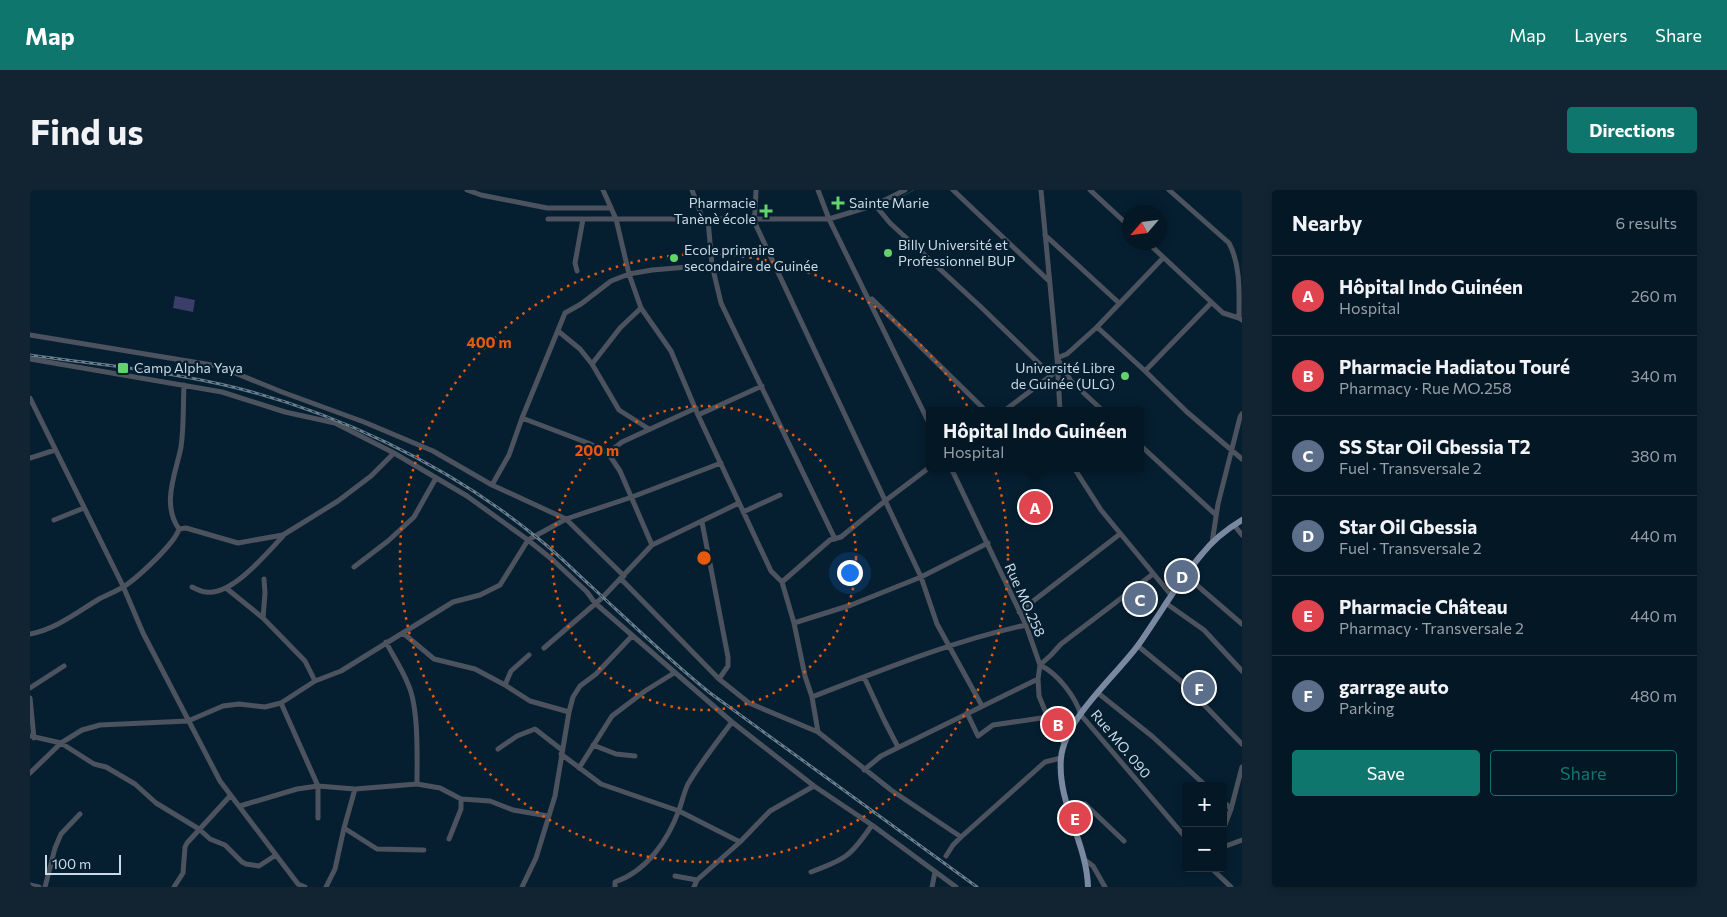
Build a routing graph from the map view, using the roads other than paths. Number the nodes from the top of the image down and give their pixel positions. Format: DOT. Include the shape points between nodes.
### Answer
graph roads {
  1 [pos="467,190"];
  2 [pos="603,190"];
  3 [pos="608,190"];
  4 [pos="692,190"];
  5 [pos="756,190"];
  6 [pos="818,190"];
  7 [pos="905,190"];
  8 [pos="953,190"];
  9 [pos="1041,190"];
  10 [pos="1090,190"];
  11 [pos="1169,190"];
  12 [pos="482,192"];
  13 [pos="607,198"];
  14 [pos="875,205"];
  15 [pos="610,208"];
  16 [pos="548,219"];
  17 [pos="583,219"];
  18 [pos="616,219"];
  19 [pos="753,219"];
  20 [pos="829,219"];
  21 [pos="1122,219"];
  22 [pos="706,220"];
  23 [pos="1045,235"];
  24 [pos="1155,250"];
  25 [pos="1163,258"];
  26 [pos="712,265"];
  27 [pos="577,271"];
  28 [pos="629,274"];
  29 [pos="1049,281"];
  30 [pos="868,296"];
  31 [pos="1119,303"];
  32 [pos="1211,303"];
  33 [pos="641,308"];
  34 [pos="1241,319"];
  35 [pos="1097,327"];
  36 [pos="558,332"];
  37 [pos="30,335"];
  38 [pos="1057,358"];
  39 [pos="30,359"];
  40 [pos="592,364"];
  41 [pos="1058,371"];
  42 [pos="1146,371"];
  43 [pos="1051,376"];
  44 [pos="184,384"];
  45 [pos="762,386"];
  46 [pos="30,398"];
  47 [pos="982,407"];
  48 [pos="1009,407"];
  49 [pos="1060,407"];
  50 [pos="1099,407"];
  51 [pos="696,408"];
  52 [pos="1242,414"];
  53 [pos="698,415"];
  54 [pos="926,417"];
  55 [pos="522,418"];
  56 [pos="649,429"];
  57 [pos="1144,449"];
  58 [pos="1232,449"];
  59 [pos="55,450"];
  60 [pos="394,453"];
  61 [pos="608,453"];
  62 [pos="30,458"];
  63 [pos="1242,459"];
  64 [pos="721,463"];
  65 [pos="926,470"];
  66 [pos="953,472"];
  67 [pos="1077,472"];
  68 [pos="436,478"];
  69 [pos="492,485"];
  70 [pos="780,495"];
  71 [pos="632,497"];
  72 [pos="884,501"];
  73 [pos="738,503"];
  74 [pos="84,508"];
  75 [pos="743,512"];
  76 [pos="1216,515"];
  77 [pos="566,519"];
  78 [pos="54,520"];
  79 [pos="1242,520"];
  80 [pos="702,522"];
  81 [pos="1234,525"];
  82 [pos="178,529"];
  83 [pos="1120,534"];
  84 [pos="1242,535"];
  85 [pos="283,536"];
  86 [pos="835,539"];
  87 [pos="528,540"];
  88 [pos="988,543"];
  89 [pos="1212,543"];
  90 [pos="652,545"];
  91 [pos="354,567"];
  92 [pos="1153,574"];
  93 [pos="1186,575"];
  94 [pos="623,577"];
  95 [pos="921,577"];
  96 [pos="264,579"];
  97 [pos="782,582"];
  98 [pos="123,586"];
  99 [pos="192,587"];
  100 [pos="226,588"];
  101 [pos="1171,595"];
  102 [pos="595,603"];
  103 [pos="1167,604"];
  104 [pos="1019,612"];
  105 [pos="263,618"];
  106 [pos="794,623"];
  107 [pos="1242,624"];
  108 [pos="1026,625"];
  109 [pos="403,633"];
  110 [pos="30,634"];
  111 [pos="632,636"];
  112 [pos="386,642"];
  113 [pos="951,646"];
  114 [pos="1138,646"];
  115 [pos="544,648"];
  116 [pos="529,655"];
  117 [pos="1040,665"];
  118 [pos="64,666"];
  119 [pos="1242,671"];
  120 [pos="674,672"];
  121 [pos="864,677"];
  122 [pos="719,679"];
  123 [pos="1038,679"];
  124 [pos="315,681"];
  125 [pos="505,685"];
  126 [pos="30,688"];
  127 [pos="1098,693"];
  128 [pos="812,697"];
  129 [pos="30,698"];
  130 [pos="281,703"];
  131 [pos="982,706"];
  132 [pos="569,712"];
  133 [pos="967,713"];
  134 [pos="1081,715"];
  135 [pos="1048,717"];
  136 [pos="188,722"];
  137 [pos="732,722"];
  138 [pos="818,732"];
  139 [pos="32,737"];
  140 [pos="1064,742"];
  141 [pos="61,743"];
  142 [pos="1242,744"];
  143 [pos="593,745"];
  144 [pos="898,748"];
  145 [pos="498,749"];
  146 [pos="562,752"];
  147 [pos="635,756"];
  148 [pos="1061,758"];
  149 [pos="1242,767"];
  150 [pos="579,768"];
  151 [pos="864,770"];
  152 [pos="30,773"];
  153 [pos="1241,780"];
  154 [pos="1202,782"];
  155 [pos="417,784"];
  156 [pos="318,786"];
  157 [pos="814,786"];
  158 [pos="355,789"];
  159 [pos="230,796"];
  160 [pos="460,798"];
  161 [pos="1067,805"];
  162 [pos="1227,805"];
  163 [pos="240,806"];
  164 [pos="1231,809"];
  165 [pos="679,811"];
  166 [pos="80,814"];
  167 [pos="548,816"];
  168 [pos="318,818"];
  169 [pos="872,825"];
  170 [pos="1224,827"];
  171 [pos="199,828"];
  172 [pos="344,828"];
  173 [pos="1182,833"];
  174 [pos="961,837"];
  175 [pos="449,839"];
  176 [pos="1242,840"];
  177 [pos="1124,841"];
  178 [pos="740,842"];
  179 [pos="1227,846"];
  180 [pos="424,850"];
  181 [pos="276,855"];
  182 [pos="946,856"];
  183 [pos="1084,860"];
  184 [pos="811,872"];
  185 [pos="935,872"];
  186 [pos="1215,872"];
  187 [pos="675,876"];
  188 [pos="697,880"];
  189 [pos="30,884"];
  190 [pos="40,887"];
  191 [pos="45,887"];
  192 [pos="174,887"];
  193 [pos="305,887"];
  194 [pos="326,887"];
  195 [pos="522,887"];
  196 [pos="615,887"];
  197 [pos="694,887"];
  198 [pos="932,887"];
  199 [pos="956,887"];
  200 [pos="1088,887"];
  201 [pos="1105,887"];
  202 [pos="1231,887"];
  1 -- 12 [label="street"];
  2 -- 13 [label="street"];
  3 -- 13 [label="street"];
  4 -- 22 [label="street"];
  5 -- 19 [label="street"];
  6 -- 20 [label="street"];
  7 -- 14 [label="street"];
  8 -- 29 [label="street"];
  9 -- 23 [label="street"];
  10 -- 21 [label="street"];
  11 -- 34 [label="street" via="1228,243 1234,253"];
  12 -- 15 [label="street" via="547,208"];
  13 -- 15 [label="street"];
  14 -- 20 [label="street"];
  14 -- 43 [label="street"];
  15 -- 18 [label="street"];
  16 -- 17 [label="street"];
  17 -- 18 [label="street"];
  17 -- 27 [label="street" via="575,263"];
  18 -- 22 [label="street"];
  18 -- 28 [label="street"];
  19 -- 20 [label="street"];
  19 -- 22 [label="street"];
  19 -- 72 [label="street"];
  20 -- 30 [label="street"];
  22 -- 26 [label="street"];
  23 -- 29 [label="street"];
  23 -- 31 [label="street"];
  24 -- 25 [label="street"];
  25 -- 31 [label="street"];
  25 -- 32 [label="street"];
  26 -- 28 [label="street"];
  26 -- 45 [label="street" via="721,303"];
  28 -- 33 [label="street"];
  28 -- 36 [label="street" via="611,281 565,313"];
  29 -- 38 [label="street"];
  30 -- 47 [label="street"];
  30 -- 54 [label="street"];
  31 -- 35 [label="street"];
  32 -- 34 [label="street" via="1222,313"];
  32 -- 42 [label="street"];
  33 -- 40 [label="street" via="620,328"];
  33 -- 51 [label="street" via="671,351"];
  35 -- 38 [label="street" via="1067,354"];
  35 -- 42 [label="street"];
  36 -- 40 [label="street" via="580,349"];
  36 -- 55 [label="street"];
  37 -- 69 [label="street" via="218,366 433,451"];
  38 -- 41 [label="street"];
  38 -- 50 [label="street" via="1071,381"];
  39 -- 44 [label="street"];
  40 -- 56 [label="street" via="619,410"];
  41 -- 43 [label="street"];
  41 -- 49 [label="street"];
  42 -- 58 [label="street" via="1187,412"];
  43 -- 48 [label="street"];
  44 -- 60 [label="street" via="336,423"];
  44 -- 82 [label="street" via="181,446 170,499 173,522"];
  45 -- 53 [label="street"];
  45 -- 86 [label="street"];
  46 -- 59 [label="street"];
  51 -- 53 [label="street"];
  51 -- 56 [label="street"];
  52 -- 58 [label="street"];
  53 -- 64 [label="street"];
  55 -- 61 [label="street"];
  55 -- 69 [label="street" via="509,455"];
  56 -- 61 [label="street"];
  57 -- 76 [label="street"];
  58 -- 63 [label="street"];
  58 -- 76 [label="street"];
  59 -- 62 [label="street"];
  59 -- 74 [label="street"];
  60 -- 68 [label="street"];
  60 -- 85 [label="street" via="338,501"];
  61 -- 71 [label="street"];
  64 -- 71 [label="street"];
  64 -- 73 [label="street"];
  65 -- 72 [label="street"];
  66 -- 88 [label="street, Rue MO.258"];
  67 -- 83 [label="street"];
  68 -- 87 [label="street"];
  68 -- 91 [label="street" via="414,517"];
  69 -- 77 [label="street"];
  70 -- 75 [label="street"];
  71 -- 77 [label="street"];
  71 -- 90 [label="street"];
  72 -- 86 [label="street"];
  72 -- 95 [label="street"];
  73 -- 75 [label="street"];
  73 -- 80 [label="street"];
  74 -- 78 [label="street"];
  74 -- 98 [label="street"];
  75 -- 97 [label="street" via="771,571"];
  76 -- 89 [label="street"];
  77 -- 87 [label="street"];
  77 -- 94 [label="street"];
  79 -- 81 [label="main road"];
  80 -- 90 [label="street"];
  80 -- 122 [label="street" via="728,657 728,666"];
  81 -- 84 [label="street"];
  81 -- 89 [label="main road"];
  82 -- 85 [label="street" via="186,528 238,543"];
  82 -- 98 [label="street" via="159,555"];
  83 -- 92 [label="street"];
  83 -- 104 [label="street"];
  85 -- 100 [label="street" via="253,568"];
  86 -- 97 [label="street"];
  87 -- 102 [label="street" via="587,592"];
  87 -- 109 [label="street" via="500,585 480,595 453,602"];
  88 -- 95 [label="street"];
  88 -- 104 [label="street, Rue MO.258"];
  89 -- 93 [label="main road"];
  90 -- 94 [label="street"];
  92 -- 101 [label="street"];
  92 -- 117 [label="street" via="1061,644"];
  93 -- 101 [label="main road"];
  93 -- 107 [label="street"];
  94 -- 102 [label="street"];
  94 -- 122 [label="street"];
  95 -- 106 [label="street" via="852,605"];
  95 -- 113 [label="street" via="937,624"];
  96 -- 105 [label="street"];
  97 -- 106 [label="street"];
  98 -- 110 [label="street" via="51,628"];
  98 -- 136 [label="street"];
  99 -- 100 [label="street" via="208,593"];
  100 -- 105 [label="street"];
  101 -- 103 [label="main road"];
  102 -- 111 [label="street"];
  102 -- 115 [label="street"];
  103 -- 114 [label="main road"];
  103 -- 119 [label="street" via="1204,630"];
  104 -- 108 [label="street, Rue MO.258"];
  105 -- 124 [label="street" via="305,660"];
  106 -- 128 [label="street"];
  108 -- 113 [label="street"];
  108 -- 117 [label="street, Rue MO.258"];
  109 -- 112 [label="street"];
  109 -- 125 [label="street" via="434,659 475,669"];
  111 -- 120 [label="street"];
  111 -- 132 [label="street" via="580,686"];
  112 -- 124 [label="street" via="341,670"];
  112 -- 155 [label="street" via="413,699"];
  113 -- 121 [label="street"];
  113 -- 131 [label="street"];
  114 -- 127 [label="main road"];
  114 -- 142 [label="street" via="1182,682"];
  116 -- 125 [label="street" via="511,672"];
  117 -- 123 [label="street, Rue MO.258"];
  117 -- 134 [label="street, Rue MO. 090" via="1050,670 1072,697"];
  118 -- 126 [label="street"];
  120 -- 137 [label="street"];
  120 -- 143 [label="street" via="612,716"];
  121 -- 128 [label="street"];
  121 -- 144 [label="street"];
  122 -- 138 [label="street" via="749,702"];
  123 -- 131 [label="street"];
  123 -- 135 [label="street, Rue MO.258" via="1039,696"];
  124 -- 130 [label="street"];
  125 -- 132 [label="street" via="530,701"];
  127 -- 134 [label="main road"];
  127 -- 154 [label="street" via="1154,737"];
  128 -- 138 [label="street"];
  129 -- 139 [label="street"];
  130 -- 136 [label="street" via="223,706"];
  130 -- 156 [label="street"];
  131 -- 133 [label="street"];
  132 -- 146 [label="street"];
  133 -- 135 [label="street" via="978,736 993,725"];
  133 -- 144 [label="street"];
  134 -- 140 [label="main road"];
  134 -- 173 [label="street, Rue MO. 090"];
  135 -- 140 [label="street, Rue MO.258"];
  136 -- 141 [label="street" via="100,725 82,730"];
  136 -- 159 [label="street"];
  137 -- 157 [label="street"];
  137 -- 165 [label="street" via="687,785"];
  138 -- 151 [label="street"];
  139 -- 141 [label="street"];
  140 -- 148 [label="main road"];
  141 -- 152 [label="street"];
  141 -- 171 [label="street" via="128,780 156,803"];
  143 -- 147 [label="street" via="616,754"];
  143 -- 150 [label="street"];
  144 -- 151 [label="street" via="881,756"];
  145 -- 146 [label="street" via="535,729"];
  146 -- 150 [label="street"];
  146 -- 167 [label="street"];
  148 -- 161 [label="main road"];
  148 -- 174 [label="street" via="1045,762"];
  149 -- 153 [label="street"];
  150 -- 165 [label="street" via="601,784"];
  151 -- 174 [label="street"];
  153 -- 164 [label="street"];
  155 -- 158 [label="street"];
  155 -- 160 [label="street" via="440,788"];
  156 -- 158 [label="street"];
  156 -- 163 [label="street"];
  156 -- 168 [label="street"];
  157 -- 169 [label="street"];
  157 -- 178 [label="street" via="770,811"];
  158 -- 172 [label="street"];
  159 -- 163 [label="street"];
  159 -- 171 [label="street"];
  160 -- 167 [label="street" via="490,801 514,810"];
  160 -- 175 [label="street" via="461,810"];
  161 -- 177 [label="street" via="1085,804"];
  161 -- 183 [label="main road"];
  162 -- 164 [label="street"];
  163 -- 181 [label="street"];
  164 -- 170 [label="street"];
  165 -- 178 [label="street"];
  165 -- 196 [label="street" via="669,832 646,864 616,882"];
  166 -- 191 [label="street" via="61,834"];
  167 -- 195 [label="street" via="536,858"];
  169 -- 184 [label="street" via="846,857"];
  169 -- 185 [label="street"];
  171 -- 181 [label="street" via="246,864 259,866"];
  171 -- 192 [label="street" via="185,847 184,873"];
  172 -- 180 [label="street" via="377,850"];
  172 -- 194 [label="street" via="335,869"];
  174 -- 182 [label="street"];
  176 -- 179 [label="street"];
  178 -- 188 [label="street"];
  181 -- 193 [label="street" via="298,884"];
  183 -- 200 [label="main road"];
  183 -- 201 [label="street" via="1093,866"];
  185 -- 198 [label="street"];
  185 -- 199 [label="street"];
  186 -- 202 [label="street"];
  187 -- 188 [label="street"];
  188 -- 197 [label="street"];
  189 -- 190 [label="street"];
}
